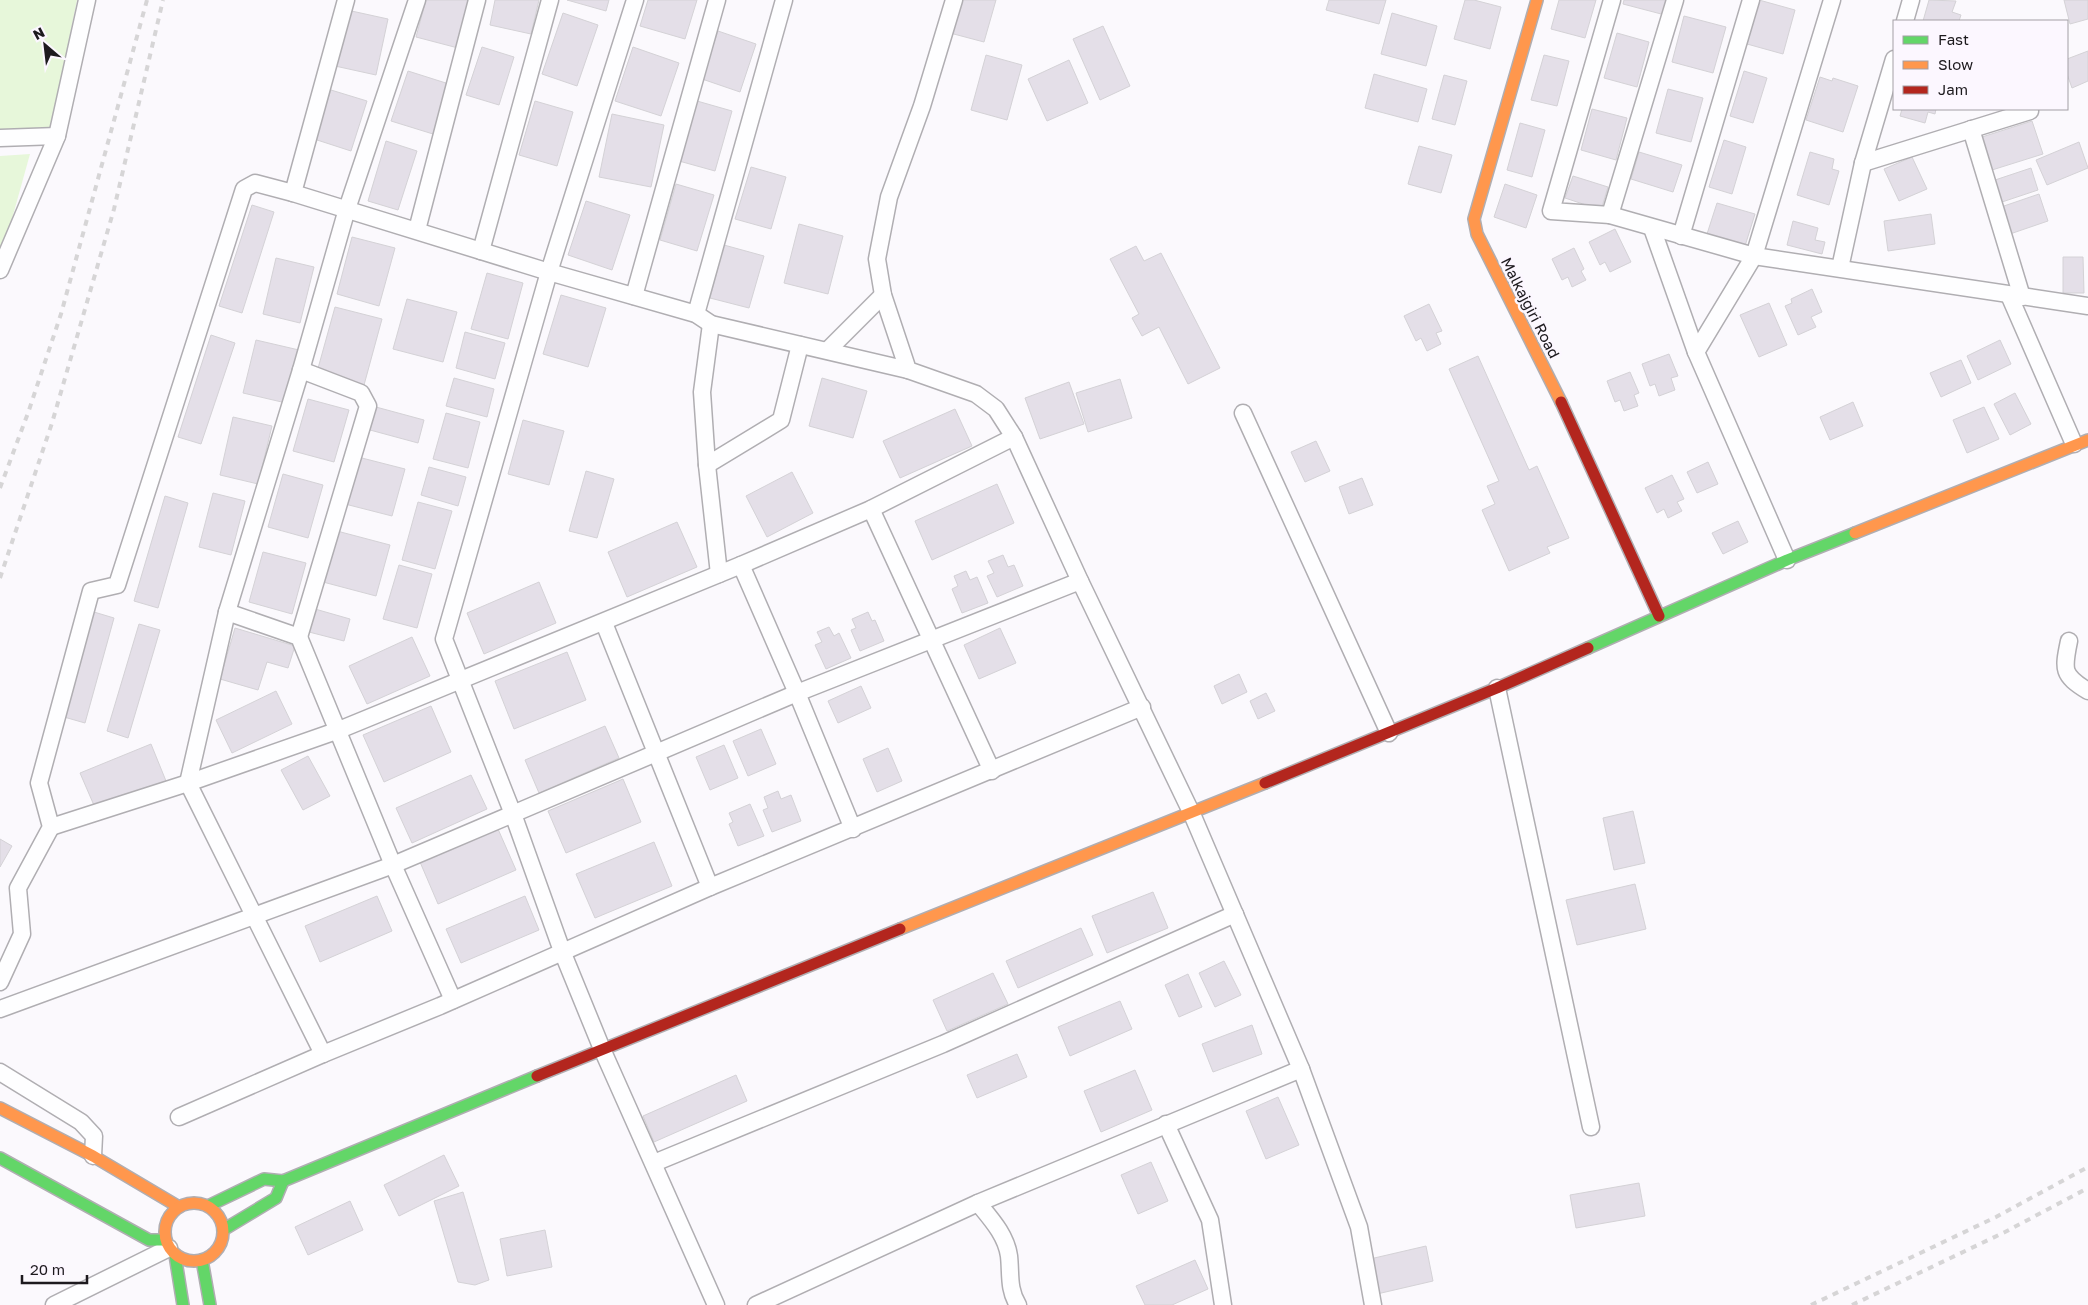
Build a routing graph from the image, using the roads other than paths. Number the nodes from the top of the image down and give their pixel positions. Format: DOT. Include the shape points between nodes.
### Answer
graph roads {
  1 [pos="87,0"];
  2 [pos="346,0"];
  3 [pos="417,0"];
  4 [pos="477,0"];
  5 [pos="550,0"];
  6 [pos="635,0"];
  7 [pos="717,0"];
  8 [pos="784,0"];
  9 [pos="954,0"];
  10 [pos="1537,0"];
  11 [pos="1612,0"];
  12 [pos="1675,0"];
  13 [pos="1751,0"];
  14 [pos="1832,0"];
  15 [pos="1911,0"];
  16 [pos="1905,20"];
  17 [pos="1893,62"];
  18 [pos="2030,111"];
  19 [pos="1971,130"];
  20 [pos="57,136"];
  21 [pos="0,138"];
  22 [pos="1864,164"];
  23 [pos="293,193"];
  24 [pos="347,209"];
  25 [pos="1610,215"];
  26 [pos="1652,228"];
  27 [pos="417,230"];
  28 [pos="1681,236"];
  29 [pos="481,251"];
  30 [pos="1754,256"];
  31 [pos="1840,268"];
  32 [pos="0,270"];
  33 [pos="549,272"];
  34 [pos="883,295"];
  35 [pos="634,296"];
  36 [pos="2015,296"];
  37 [pos="2088,306"];
  38 [pos="696,314"];
  39 [pos="711,324"];
  40 [pos="800,345"];
  41 [pos="828,350"];
  42 [pos="1696,352"];
  43 [pos="301,370"];
  44 [pos="908,370"];
  45 [pos="1243,413"];
  46 [pos="1014,437"];
  47 [pos="2081,442"];
  48 [pos="707,465"];
  49 [pos="871,508"];
  50 [pos="1787,560"];
  51 [pos="740,566"];
  52 [pos="719,574"];
  53 [pos="1080,581"];
  54 [pos="227,612"];
  55 [pos="1659,616"];
  56 [pos="604,623"];
  57 [pos="299,637"];
  58 [pos="933,640"];
  59 [pos="2069,641"];
  60 [pos="459,680"];
  61 [pos="1497,688"];
  62 [pos="2088,691"];
  63 [pos="797,693"];
  64 [pos="1142,707"];
  65 [pos="339,730"];
  66 [pos="1389,733"];
  67 [pos="656,754"];
  68 [pos="992,771"];
  69 [pos="188,784"];
  70 [pos="513,814"];
  71 [pos="1192,814"];
  72 [pos="51,827"];
  73 [pos="853,829"];
  74 [pos="393,865"];
  75 [pos="710,887"];
  76 [pos="1235,914"];
  77 [pos="253,918"];
  78 [pos="562,951"];
  79 [pos="0,982"];
  80 [pos="453,1000"];
  81 [pos="0,1009"];
  82 [pos="602,1049"];
  83 [pos="323,1054"];
  84 [pos="1301,1070"];
  85 [pos="0,1072"];
  86 [pos="0,1108"];
  87 [pos="179,1117"];
  88 [pos="1166,1124"];
  89 [pos="1591,1127"];
  90 [pos="93,1156"];
  91 [pos="0,1158"];
  92 [pos="654,1163"];
  93 [pos="283,1181"];
  94 [pos="978,1203"];
  95 [pos="208,1206"];
  96 [pos="179,1207"];
  97 [pos="224,1230"];
  98 [pos="170,1248"];
  99 [pos="202,1260"];
  100 [pos="54,1305"];
  101 [pos="183,1305"];
  102 [pos="210,1305"];
  103 [pos="716,1305"];
  104 [pos="756,1305"];
  105 [pos="1018,1305"];
  106 [pos="1224,1305"];
  107 [pos="1373,1305"];
  1 -- 20 [label="street"];
  2 -- 23 [label="street"];
  3 -- 24 [label="street"];
  4 -- 27 [label="street"];
  5 -- 29 [label="street"];
  6 -- 33 [label="street"];
  7 -- 35 [label="street"];
  8 -- 38 [label="street"];
  9 -- 34 [label="street" via="922,106 889,198 877,259"];
  10 -- 55 [label="street, Malkajgiri Road" via="1474,219 1477,234 1571,422"];
  11 -- 25 [label="street" via="1551,212"];
  12 -- 25 [label="street"];
  13 -- 28 [label="street"];
  14 -- 30 [label="street"];
  15 -- 16 [label="street"];
  17 -- 22 [label="street"];
  18 -- 19 [label="street"];
  19 -- 22 [label="street"];
  19 -- 36 [label="street"];
  20 -- 21 [label="street"];
  20 -- 32 [label="street"];
  22 -- 31 [label="street"];
  23 -- 24 [label="street"];
  23 -- 72 [label="street" via="256,183 244,189 117,585 90,591 39,783"];
  24 -- 27 [label="street"];
  24 -- 43 [label="street"];
  25 -- 26 [label="street"];
  26 -- 28 [label="street"];
  26 -- 42 [label="street"];
  27 -- 29 [label="street"];
  28 -- 30 [label="street"];
  29 -- 33 [label="street"];
  30 -- 31 [label="street"];
  30 -- 42 [label="street"];
  31 -- 36 [label="street"];
  33 -- 35 [label="street"];
  33 -- 60 [label="street" via="444,638"];
  34 -- 41 [label="street"];
  34 -- 44 [label="street"];
  35 -- 38 [label="street"];
  36 -- 37 [label="street"];
  36 -- 47 [label="street"];
  38 -- 39 [label="street"];
  39 -- 40 [label="street"];
  39 -- 48 [label="street" via="702,392"];
  40 -- 41 [label="street"];
  40 -- 48 [label="street" via="781,420"];
  41 -- 44 [label="street"];
  42 -- 50 [label="street"];
  43 -- 54 [label="street"];
  43 -- 57 [label="street" via="361,393 368,406"];
  44 -- 46 [label="street" via="976,394 996,409"];
  45 -- 66 [label="street"];
  46 -- 49 [label="street"];
  46 -- 53 [label="street"];
  47 -- 50 [label="street"];
  48 -- 52 [label="street"];
  49 -- 51 [label="street"];
  49 -- 58 [label="street"];
  50 -- 55 [label="street"];
  51 -- 52 [label="street"];
  51 -- 63 [label="street"];
  52 -- 56 [label="street"];
  53 -- 58 [label="street"];
  53 -- 64 [label="street"];
  54 -- 57 [label="street"];
  54 -- 69 [label="street"];
  55 -- 61 [label="street"];
  56 -- 60 [label="street"];
  56 -- 67 [label="street"];
  57 -- 65 [label="street"];
  58 -- 63 [label="street"];
  58 -- 68 [label="street"];
  59 -- 62 [label="street" via="2064,663 2070,680"];
  60 -- 65 [label="street"];
  60 -- 70 [label="street"];
  61 -- 66 [label="street"];
  61 -- 89 [label="street"];
  63 -- 67 [label="street"];
  63 -- 73 [label="street"];
  64 -- 68 [label="street"];
  64 -- 71 [label="street"];
  65 -- 69 [label="street"];
  65 -- 74 [label="street"];
  66 -- 71 [label="street"];
  67 -- 70 [label="street"];
  67 -- 75 [label="street"];
  68 -- 73 [label="street"];
  69 -- 72 [label="street"];
  69 -- 77 [label="street"];
  70 -- 74 [label="street"];
  70 -- 78 [label="street"];
  71 -- 76 [label="street"];
  71 -- 82 [label="street"];
  72 -- 79 [label="street" via="18,888 22,934"];
  73 -- 75 [label="street"];
  74 -- 77 [label="street"];
  74 -- 80 [label="street"];
  75 -- 78 [label="street"];
  76 -- 84 [label="street"];
  76 -- 92 [label="street" via="943,1044"];
  77 -- 81 [label="street"];
  77 -- 83 [label="street"];
  78 -- 80 [label="street"];
  78 -- 82 [label="street"];
  80 -- 83 [label="street"];
  82 -- 92 [label="street"];
  82 -- 93 [label="street"];
  83 -- 87 [label="street"];
  84 -- 88 [label="street"];
  84 -- 107 [label="street" via="1359,1227"];
  85 -- 90 [label="street" via="81,1122 94,1136"];
  86 -- 90 [label="street"];
  88 -- 94 [label="street"];
  88 -- 106 [label="street" via="1210,1220"];
  90 -- 96 [label="street"];
  91 -- 98 [label="street" via="149,1240"];
  92 -- 103 [label="street"];
  93 -- 95 [label="street" via="264,1179"];
  93 -- 97 [label="street" via="276,1198"];
  94 -- 104 [label="street"];
  94 -- 105 [label="street" via="997,1224 1009,1254 1011,1294"];
  95 -- 96 [label="street" via="198,1203"];
  95 -- 97 [label="street" via="221,1220"];
  96 -- 98 [label="street" via="166,1221"];
  97 -- 99 [label="street" via="218,1249"];
  98 -- 99 [label="street" via="183,1260"];
  98 -- 100 [label="street"];
  98 -- 101 [label="street"];
  99 -- 102 [label="street"];
}
